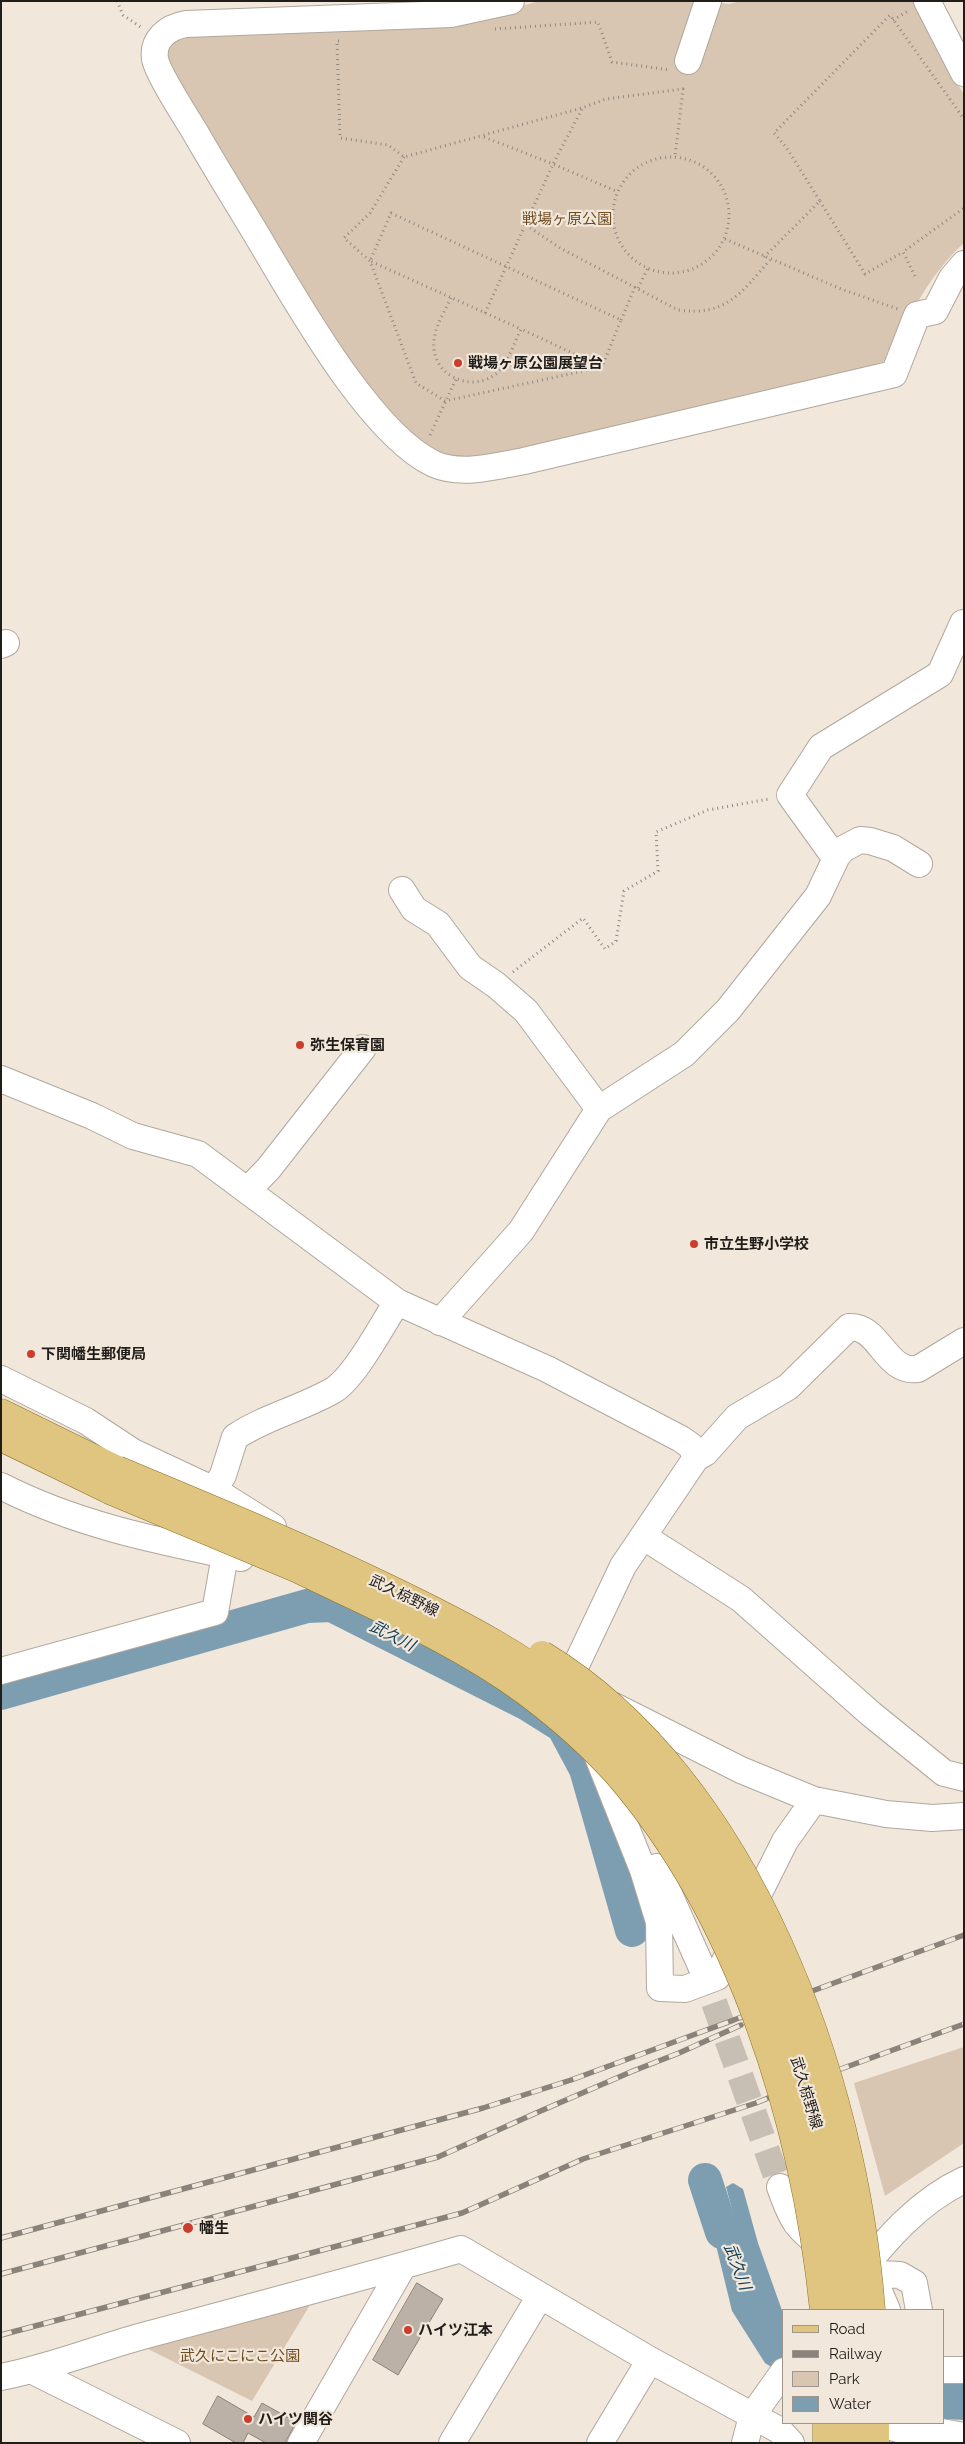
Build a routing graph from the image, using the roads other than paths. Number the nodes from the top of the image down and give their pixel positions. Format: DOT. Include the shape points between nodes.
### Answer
graph roads {
  1 [pos="511,1"];
  2 [pos="708,1"];
  3 [pos="918,6"];
  4 [pos="957,42"];
  5 [pos="682,66"];
  6 [pos="964,73"];
  7 [pos="964,264"];
  8 [pos="963,623"];
  9 [pos="837,856"];
  10 [pos="919,864"];
  11 [pos="402,890"];
  12 [pos="364,1048"];
  13 [pos="1,1079"];
  14 [pos="599,1110"];
  15 [pos="248,1190"];
  16 [pos="397,1302"];
  17 [pos="440,1322"];
  18 [pos="964,1341"];
  19 [pos="1,1379"];
  20 [pos="1,1414"];
  21 [pos="1,1437"];
  22 [pos="696,1458"];
  23 [pos="114,1480"];
  24 [pos="1,1486"];
  25 [pos="214,1490"];
  26 [pos="644,1537"];
  27 [pos="225,1555"];
  28 [pos="294,1555"];
  29 [pos="412,1607"];
  30 [pos="1,1671"];
  31 [pos="568,1682"];
  32 [pos="964,1778"];
  33 [pos="814,1800"];
  34 [pos="964,1816"];
  35 [pos="701,1966"];
  36 [pos="964,2180"];
  37 [pos="780,2187"];
  38 [pos="403,2266"];
  39 [pos="859,2273"];
  40 [pos="540,2296"];
  41 [pos="824,2309"];
  42 [pos="831,2309"];
  43 [pos="849,2309"];
  44 [pos="871,2309"];
  45 [pos="887,2309"];
  46 [pos="919,2309"];
  47 [pos="650,2360"];
  48 [pos="945,2370"];
  49 [pos="964,2370"];
  50 [pos="33,2371"];
  51 [pos="780,2376"];
  52 [pos="1,2377"];
  53 [pos="752,2416"];
  54 [pos="827,2424"];
  55 [pos="852,2424"];
  56 [pos="885,2430"];
  57 [pos="784,2431"];
  58 [pos="964,2436"];
  59 [pos="177,2443"];
  60 [pos="301,2443"];
  61 [pos="452,2443"];
  62 [pos="600,2443"];
  63 [pos="745,2443"];
  64 [pos="827,2443"];
  65 [pos="852,2443"];
  1 -- 7 [label="street" via="451,14 186,24 169,29 160,38 155,55 157,65 212,162 319,336 373,412 402,444 420,456 449,469 496,466 894,374 917,315 935,311 952,278"];
  2 -- 5 [label="street"];
  3 -- 4 [label="street"];
  4 -- 6 [label="street"];
  8 -- 9 [label="street" via="940,674 821,747 790,796"];
  9 -- 10 [label="street" via="860,840 893,848"];
  9 -- 14 [label="street" via="818,896 728,1010 684,1054"];
  11 -- 14 [label="street" via="414,909 438,924 470,967 516,1001 540,1028"];
  12 -- 15 [label="street"];
  13 -- 15 [label="street" via="133,1136 198,1154"];
  14 -- 17 [label="street" via="521,1230"];
  15 -- 16 [label="street"];
  16 -- 17 [label="street"];
  16 -- 25 [label="street" via="345,1381 332,1391 234,1437 223,1475"];
  17 -- 22 [label="street" via="547,1369 681,1439 691,1446"];
  18 -- 22 [label="street" via="918,1369 903,1369 867,1332 858,1326 849,1327 788,1388 737,1418 705,1453"];
  19 -- 25 [label="street" via="86,1421 133,1452"];
  20 -- 23 [label="main road, 武久椋野線"];
  21 -- 23 [label="main road, 武久椋野線"];
  22 -- 26 [label="street"];
  23 -- 28 [label="main road, 武久椋野線, bridge"];
  24 -- 27 [label="street" via="78,1518"];
  25 -- 27 [label="street"];
  25 -- 29 [label="street" via="350,1575"];
  26 -- 31 [label="street" via="614,1583"];
  26 -- 32 [label="street" via="741,1598 936,1767 944,1773"];
  27 -- 29 [label="street" via="348,1584"];
  27 -- 30 [label="street" via="215,1612"];
  28 -- 41 [label="main road, bridge" via="489,1667 558,1716 616,1772 668,1841 710,1913 773,2065 812,2220"];
  28 -- 43 [label="main road, 武久椋野線, bridge" via="455,1634 543,1691 589,1726 641,1782 722,1889 753,1949 806,2086 838,2224"];
  28 -- 44 [label="main road, bridge" via="452,1608 511,1636 576,1676 622,1714 678,1774 730,1852 779,1948 806,2016 837,2109 849,2159"];
  29 -- 31 [label="street"];
  31 -- 33 [label="street" via="741,1770"];
  31 -- 33 [label="street" via="643,1870 659,1922 660,1988 685,1990 717,1977 785,1841"];
  31 -- 35 [label="street" via="605,1751"];
  33 -- 34 [label="street" via="886,1814 932,1818"];
  36 -- 39 [label="street" via="932,2199 909,2218"];
  37 -- 39 [label="street" via="790,2214 803,2234"];
  38 -- 40 [label="street" via="461,2249"];
  38 -- 50 [label="street" via="128,2341"];
  38 -- 60 [label="street"];
  39 -- 42 [label="street"];
  39 -- 45 [label="street" via="879,2292"];
  39 -- 46 [label="street" via="900,2275 914,2283"];
  40 -- 47 [label="street"];
  40 -- 61 [label="street"];
  47 -- 53 [label="street"];
  47 -- 62 [label="street"];
  48 -- 49 [label="street"];
  50 -- 52 [label="street"];
  50 -- 59 [label="street"];
  51 -- 53 [label="street"];
  53 -- 57 [label="street"];
  53 -- 63 [label="street"];
  54 -- 64 [label="main road"];
  55 -- 65 [label="main road"];
  56 -- 58 [label="street" via="936,2431"];
}
